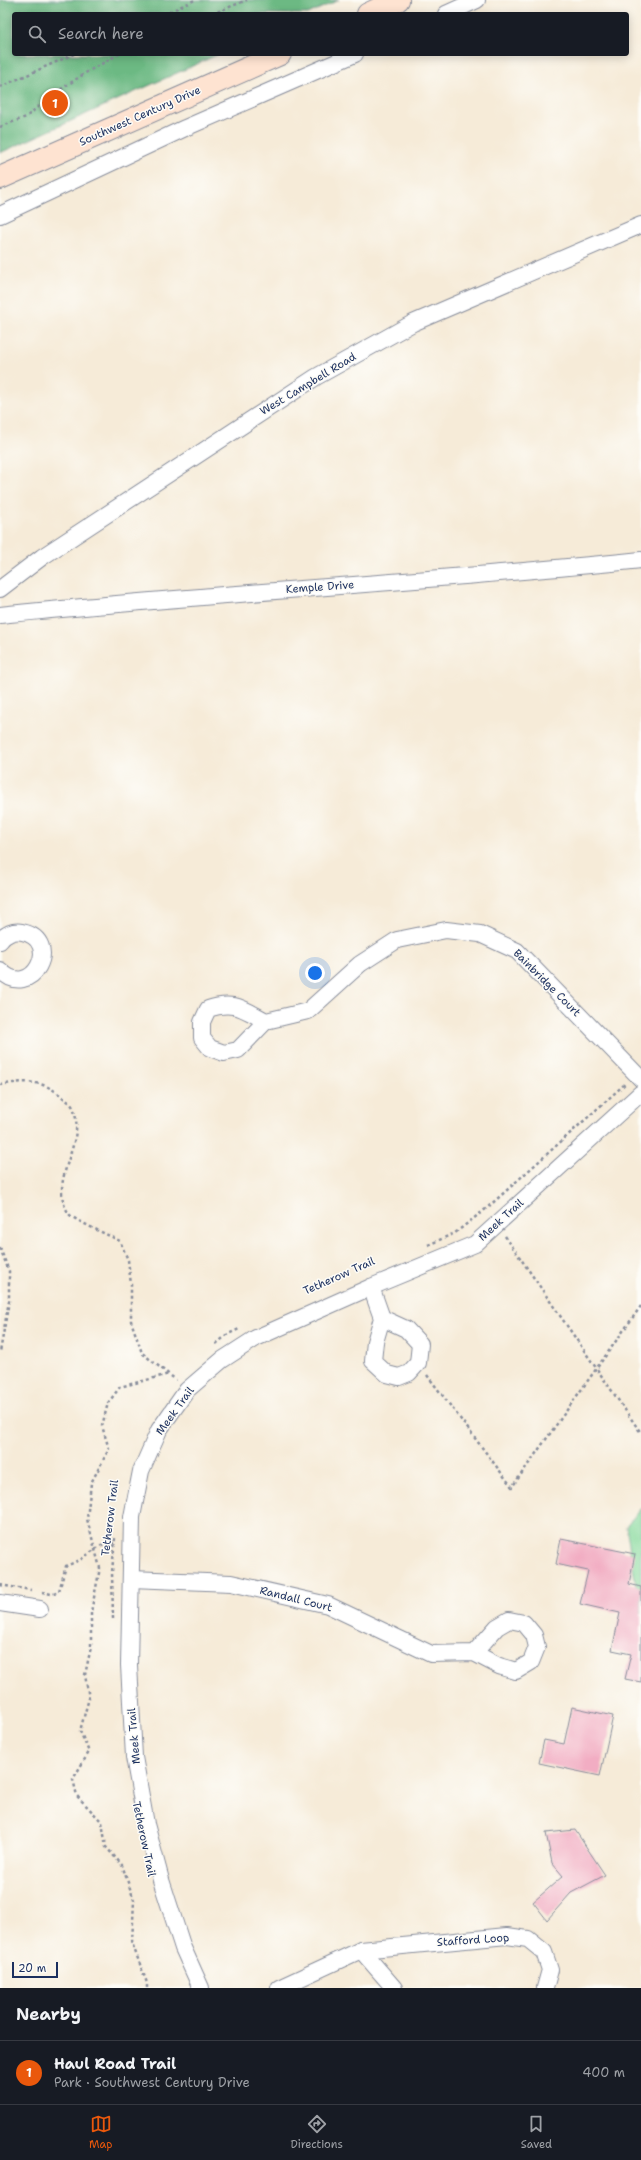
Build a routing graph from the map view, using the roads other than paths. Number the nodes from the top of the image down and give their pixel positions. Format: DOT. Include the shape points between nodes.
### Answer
graph roads {
  1 [pos="398,0"];
  2 [pos="478,0"];
  3 [pos="372,12"];
  4 [pos="451,12"];
  5 [pos="275,56"];
  6 [pos="350,56"];
  7 [pos="0,178"];
  8 [pos="0,215"];
  9 [pos="641,225"];
  10 [pos="641,560"];
  11 [pos="0,589"];
  12 [pos="0,615"];
  13 [pos="0,941"];
  14 [pos="0,970"];
  15 [pos="266,1021"];
  16 [pos="638,1077"];
  17 [pos="641,1092"];
  18 [pos="371,1287"];
  19 [pos="382,1318"];
  20 [pos="131,1579"];
  21 [pos="0,1603"];
  22 [pos="40,1609"];
  23 [pos="474,1653"];
  24 [pos="361,1950"];
  25 [pos="201,1988"];
  26 [pos="279,1988"];
  27 [pos="394,1988"];
  28 [pos="545,1988"];
  1 -- 3 [label="main road"];
  2 -- 4 [label="street"];
  5 -- 7 [label="main road, Southwest Century Drive"];
  6 -- 8 [label="street" via="185,128"];
  9 -- 11 [label="street, West Campbell Road" via="413,324 316,377 48,553"];
  10 -- 12 [label="street, Kemple Drive" via="128,602"];
  13 -- 14 [label="street" via="14,932 28,934 38,942 42,956 38,969 27,977 13,978"];
  15 -- 16 [label="street, Bainbridge Court" via="308,1012 360,964 397,940 446,930 480,934 517,951"];
  17 -- 18 [label="street, Meek Trail" via="474,1244"];
  18 -- 19 [label="street"];
  18 -- 20 [label="street, Meek Trail" via="256,1338 222,1360 187,1390 159,1430 141,1471 132,1517"];
  19 -- 19 [label="street" via="373,1361 387,1374 399,1377 408,1373 418,1363 420,1344 406,1329"];
  20 -- 23 [label="street, Randall Court" via="231,1583 328,1604 431,1654"];
  20 -- 25 [label="street, Meek Trail" via="129,1665 134,1757 146,1824 160,1880 183,1948"];
  21 -- 22 [label="street"];
  24 -- 26 [label="street, Stafford Loop"];
  24 -- 27 [label="street"];
  24 -- 28 [label="street, Stafford Loop" via="507,1936 528,1939 544,1952 550,1970"];
}
